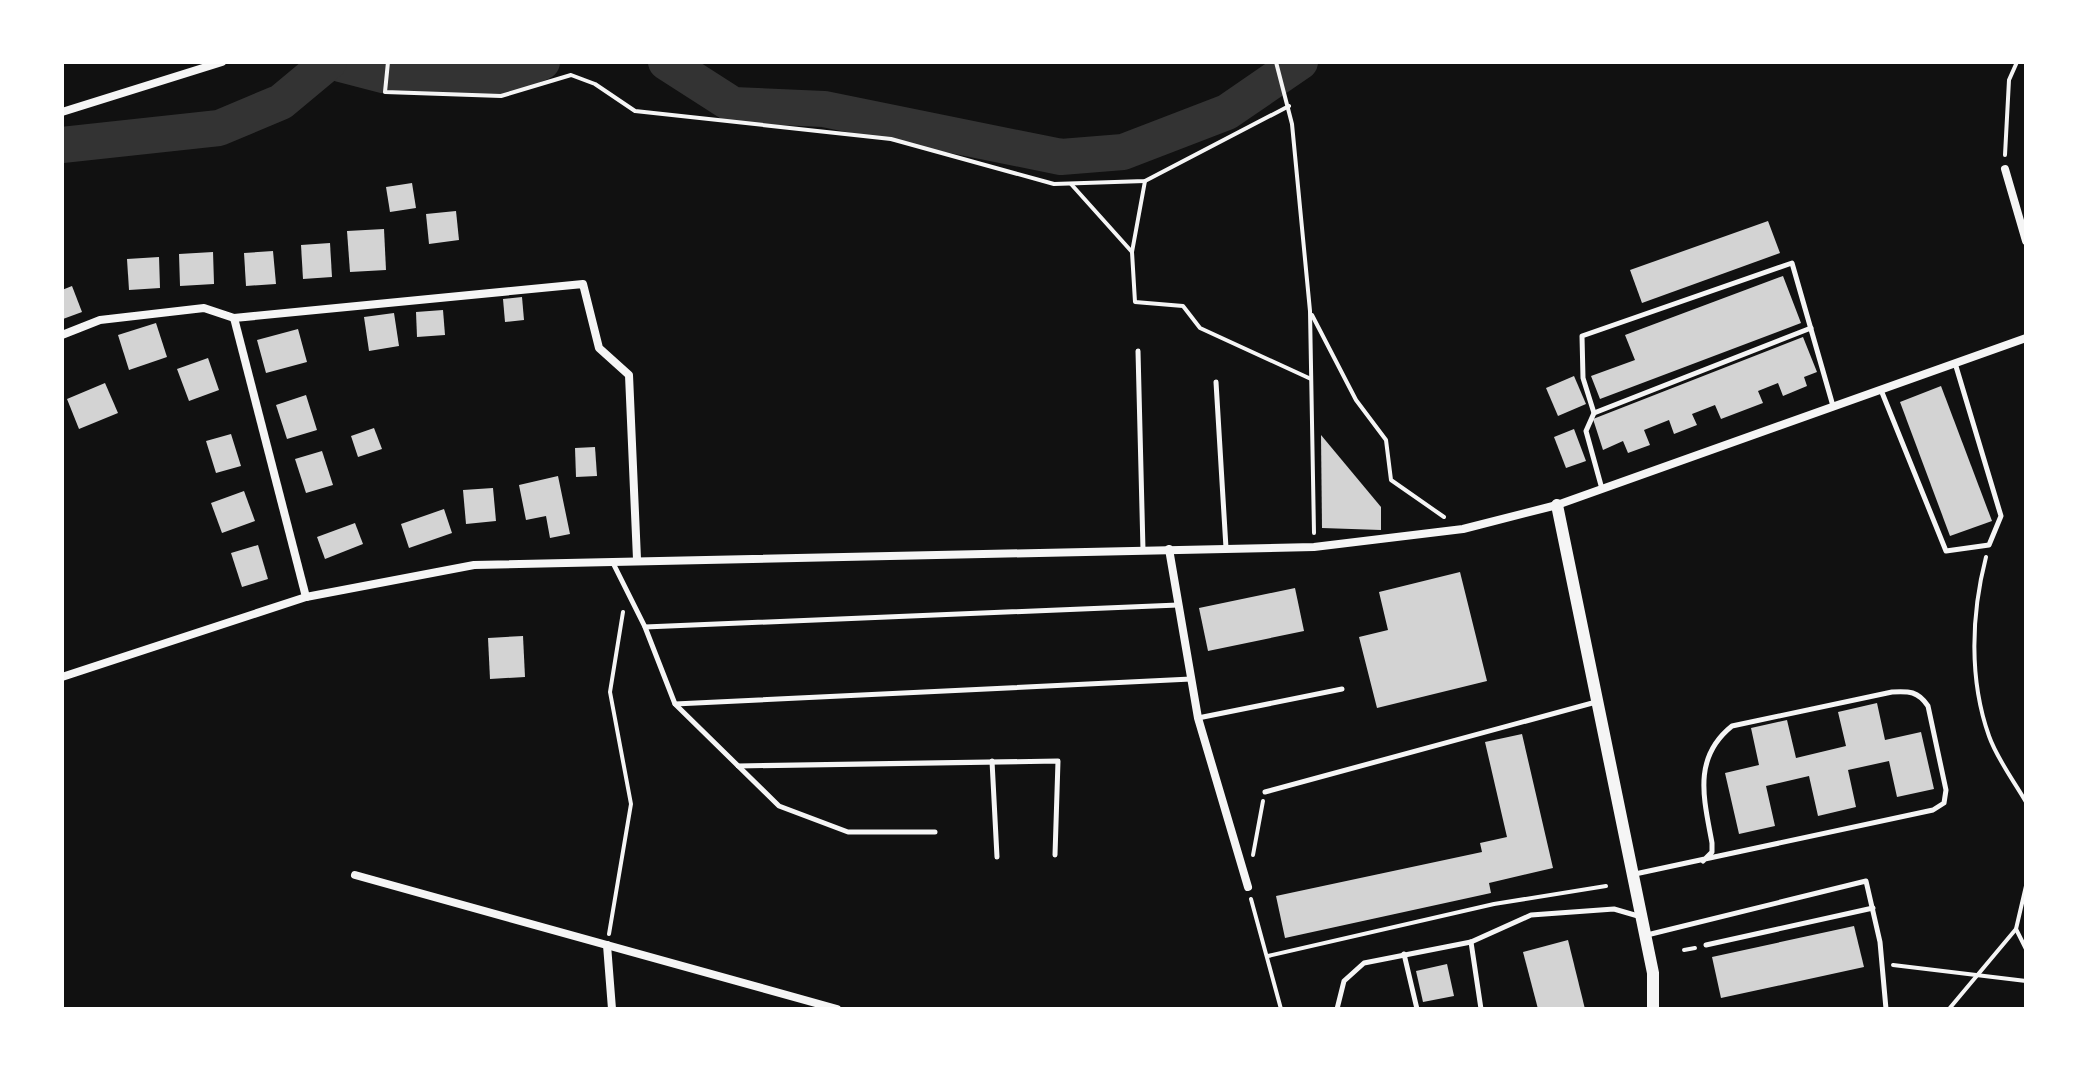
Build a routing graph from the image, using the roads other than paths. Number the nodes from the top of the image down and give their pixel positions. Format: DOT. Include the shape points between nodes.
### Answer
graph roads {
  1 [pos="222,62"];
  2 [pos="62,112"];
  3 [pos="2005,169"];
  4 [pos="2026,241"];
  5 [pos="234,318"];
  6 [pos="1811,328"];
  7 [pos="62,335"];
  8 [pos="2026,338"];
  9 [pos="1138,351"];
  10 [pos="1955,363"];
  11 [pos="1216,382"];
  12 [pos="1881,389"];
  13 [pos="1833,406"];
  14 [pos="1594,413"];
  15 [pos="1602,489"];
  16 [pos="1557,505"];
  17 [pos="1226,548"];
  18 [pos="1169,549"];
  19 [pos="1143,550"];
  20 [pos="637,559"];
  21 [pos="612,560"];
  22 [pos="306,597"];
  23 [pos="1178,605"];
  24 [pos="645,627"];
  25 [pos="62,677"];
  26 [pos="1191,679"];
  27 [pos="1342,689"];
  28 [pos="1598,701"];
  29 [pos="675,704"];
  30 [pos="1198,718"];
  31 [pos="992,761"];
  32 [pos="738,766"];
  33 [pos="1265,792"];
  34 [pos="935,832"];
  35 [pos="1055,855"];
  36 [pos="997,857"];
  37 [pos="1703,861"];
  38 [pos="1634,874"];
  39 [pos="355,875"];
  40 [pos="1248,887"];
  41 [pos="1873,908"];
  42 [pos="1642,917"];
  43 [pos="1646,935"];
  44 [pos="1471,942"];
  45 [pos="607,945"];
  46 [pos="1706,945"];
  47 [pos="1404,954"];
  48 [pos="612,1009"];
  49 [pos="837,1009"];
  50 [pos="1337,1009"];
  51 [pos="1417,1009"];
  52 [pos="1481,1009"];
  53 [pos="1653,1009"];
  54 [pos="1886,1009"];
  1 -- 2 [label="street"];
  3 -- 4 [label="street"];
  5 -- 7 [label="street" via="204,308 100,320"];
  5 -- 20 [label="street" via="583,284 599,348 629,375"];
  5 -- 22 [label="street"];
  6 -- 13 [label="lane"];
  6 -- 14 [label="lane"];
  6 -- 14 [label="lane" via="1792,263 1582,336 1583,378"];
  8 -- 10 [label="street"];
  9 -- 19 [label="lane"];
  10 -- 12 [label="street"];
  10 -- 12 [label="lane" via="2001,516 1989,545 1946,551"];
  11 -- 17 [label="lane"];
  12 -- 13 [label="street"];
  13 -- 15 [label="street"];
  14 -- 15 [label="lane" via="1586,431"];
  15 -- 16 [label="street"];
  16 -- 17 [label="street" via="1463,529 1314,547"];
  16 -- 28 [label="street"];
  17 -- 18 [label="street"];
  18 -- 19 [label="street"];
  18 -- 23 [label="street"];
  19 -- 20 [label="street"];
  20 -- 21 [label="street"];
  21 -- 22 [label="street" via="474,565"];
  21 -- 24 [label="lane"];
  22 -- 25 [label="street"];
  23 -- 24 [label="lane"];
  23 -- 26 [label="street"];
  24 -- 29 [label="lane"];
  26 -- 29 [label="lane"];
  26 -- 30 [label="street"];
  27 -- 30 [label="lane"];
  28 -- 33 [label="lane"];
  28 -- 38 [label="street"];
  29 -- 32 [label="lane"];
  30 -- 40 [label="street"];
  31 -- 32 [label="lane"];
  31 -- 35 [label="lane" via="1058,761"];
  31 -- 36 [label="lane"];
  32 -- 34 [label="lane" via="779,806 848,832"];
  37 -- 38 [label="lane" via="1712,852 1712,843 1703,769 1718,737 1732,726 1892,692 1921,695 1946,790 1944,803 1933,810 1708,860 1693,863"];
  38 -- 42 [label="street"];
  39 -- 45 [label="street"];
  41 -- 43 [label="lane" via="1866,881"];
  41 -- 46 [label="lane"];
  41 -- 54 [label="lane"];
  42 -- 43 [label="street"];
  42 -- 44 [label="lane" via="1614,909 1531,915"];
  43 -- 53 [label="street"];
  44 -- 47 [label="lane"];
  44 -- 52 [label="lane"];
  45 -- 48 [label="street"];
  45 -- 49 [label="street"];
  47 -- 50 [label="lane" via="1364,963 1344,981"];
  47 -- 51 [label="lane"];
}
